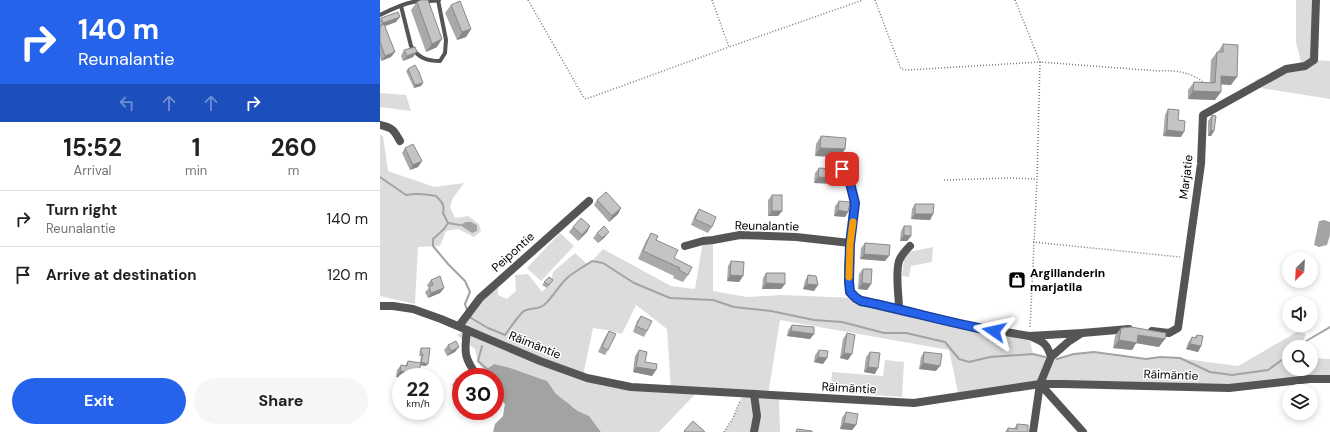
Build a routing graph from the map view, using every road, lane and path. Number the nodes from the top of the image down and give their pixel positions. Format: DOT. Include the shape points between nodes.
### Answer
graph roads {
  1 [pos="438,0"];
  2 [pos="528,0"];
  3 [pos="712,0"];
  4 [pos="863,0"];
  5 [pos="876,0"];
  6 [pos="1015,0"];
  7 [pos="1316,0"];
  8 [pos="401,6"];
  9 [pos="380,15"];
  10 [pos="730,47"];
  11 [pos="1040,62"];
  12 [pos="1207,85"];
  13 [pos="380,125"];
  14 [pos="400,141"];
  15 [pos="842,169"];
  16 [pos="1037,179"];
  17 [pos="944,180"];
  18 [pos="589,201"];
  19 [pos="1033,242"];
  20 [pos="850,244"];
  21 [pos="685,246"];
  22 [pos="910,246"];
  23 [pos="1188,258"];
  24 [pos="380,306"];
  25 [pos="900,309"];
  26 [pos="463,328"];
  27 [pos="1082,333"];
  28 [pos="1029,336"];
  29 [pos="1051,357"];
  30 [pos="471,368"];
  31 [pos="1330,380"];
  32 [pos="1040,384"];
  33 [pos="743,394"];
  34 [pos="754,394"];
  35 [pos="724,432"];
  36 [pos="754,432"];
  37 [pos="1033,432"];
  38 [pos="1083,432"];
  1 -- 8 [label="lane" via="412,2"];
  1 -- 8 [label="lane" via="446,40 445,53 440,61 422,58 415,52 411,46"];
  2 -- 10 [label="path" via="586,99"];
  3 -- 10 [label="path"];
  4 -- 10 [label="path"];
  5 -- 11 [label="path" via="901,69"];
  6 -- 11 [label="path"];
  7 -- 23 [label="street, Marjatie" via="1314,60 1305,66 1286,69 1202,115 1201,164"];
  8 -- 9 [label="lane"];
  11 -- 12 [label="path" via="1170,70 1194,76"];
  11 -- 16 [label="path"];
  13 -- 14 [label="street" via="391,127"];
  15 -- 20 [label="street" via="850,183 855,203"];
  16 -- 17 [label="path"];
  16 -- 19 [label="path"];
  18 -- 26 [label="street, Peipontie" via="480,298"];
  19 -- 23 [label="path"];
  19 -- 28 [label="path"];
  20 -- 21 [label="street, Reunalantie" via="796,237 740,235"];
  20 -- 25 [label="street" via="850,292 861,301"];
  22 -- 25 [label="street" via="899,260"];
  23 -- 27 [label="street, Marjatie" via="1178,328 1169,333 1132,329"];
  24 -- 26 [label="street, Räimäntie" via="413,309"];
  25 -- 28 [label="street" via="964,325"];
  26 -- 30 [label="street" via="464,349"];
  26 -- 33 [label="street, Räimäntie" via="587,378 631,387"];
  27 -- 28 [label="street"];
  27 -- 29 [label="street"];
  28 -- 29 [label="street" via="1044,342"];
  29 -- 32 [label="street"];
  31 -- 32 [label="street, Räimäntie" via="1310,379 1229,388"];
  32 -- 34 [label="street, Räimäntie" via="914,403"];
  32 -- 37 [label="street"];
  32 -- 38 [label="street"];
  33 -- 34 [label="street, Räimäntie"];
  33 -- 35 [label="path"];
  34 -- 36 [label="street" via="757,416"];
}
